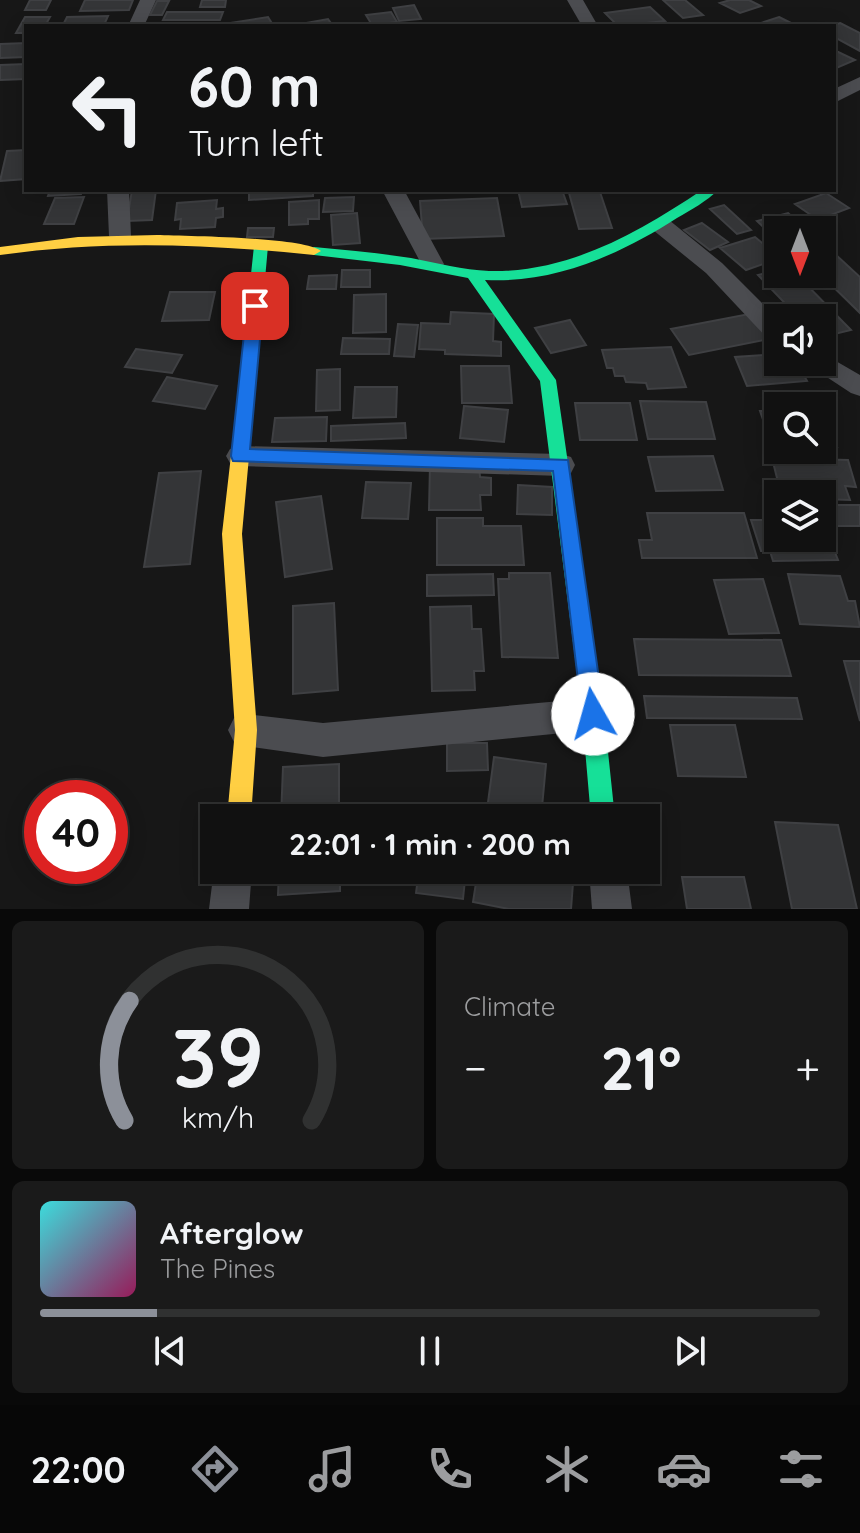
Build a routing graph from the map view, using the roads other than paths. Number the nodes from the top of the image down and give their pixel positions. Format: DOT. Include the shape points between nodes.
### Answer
graph roads {
  1 [pos="148,0"];
  2 [pos="575,0"];
  3 [pos="137,24"];
  4 [pos="589,24"];
  5 [pos="118,192"];
  6 [pos="394,192"];
  7 [pos="708,192"];
  8 [pos="661,225"];
  9 [pos="120,236"];
  10 [pos="261,246"];
  11 [pos="0,251"];
  12 [pos="432,264"];
  13 [pos="473,274"];
  14 [pos="764,320"];
  15 [pos="836,369"];
  16 [pos="855,378"];
  17 [pos="240,456"];
  18 [pos="561,465"];
  19 [pos="593,714"];
  20 [pos="246,730"];
  21 [pos="240,804"];
  22 [pos="602,804"];
  23 [pos="232,884"];
  24 [pos="609,884"];
  25 [pos="229,909"];
  26 [pos="612,909"];
  1 -- 3 [label="street"];
  2 -- 4 [label="street"];
  5 -- 9 [label="street"];
  6 -- 12 [label="street"];
  7 -- 8 [label="street"];
  8 -- 13 [label="street" via="635,241 568,266"];
  8 -- 14 [label="street" via="714,268"];
  9 -- 10 [label="street"];
  9 -- 11 [label="street"];
  10 -- 12 [label="street"];
  10 -- 17 [label="street"];
  12 -- 13 [label="street"];
  13 -- 18 [label="street" via="548,380"];
  15 -- 16 [label="street"];
  17 -- 18 [label="street"];
  17 -- 20 [label="street" via="232,534"];
  18 -- 19 [label="street"];
  19 -- 20 [label="street" via="323,740"];
  19 -- 22 [label="street"];
  20 -- 21 [label="street"];
  23 -- 25 [label="street"];
  24 -- 26 [label="street"];
}
